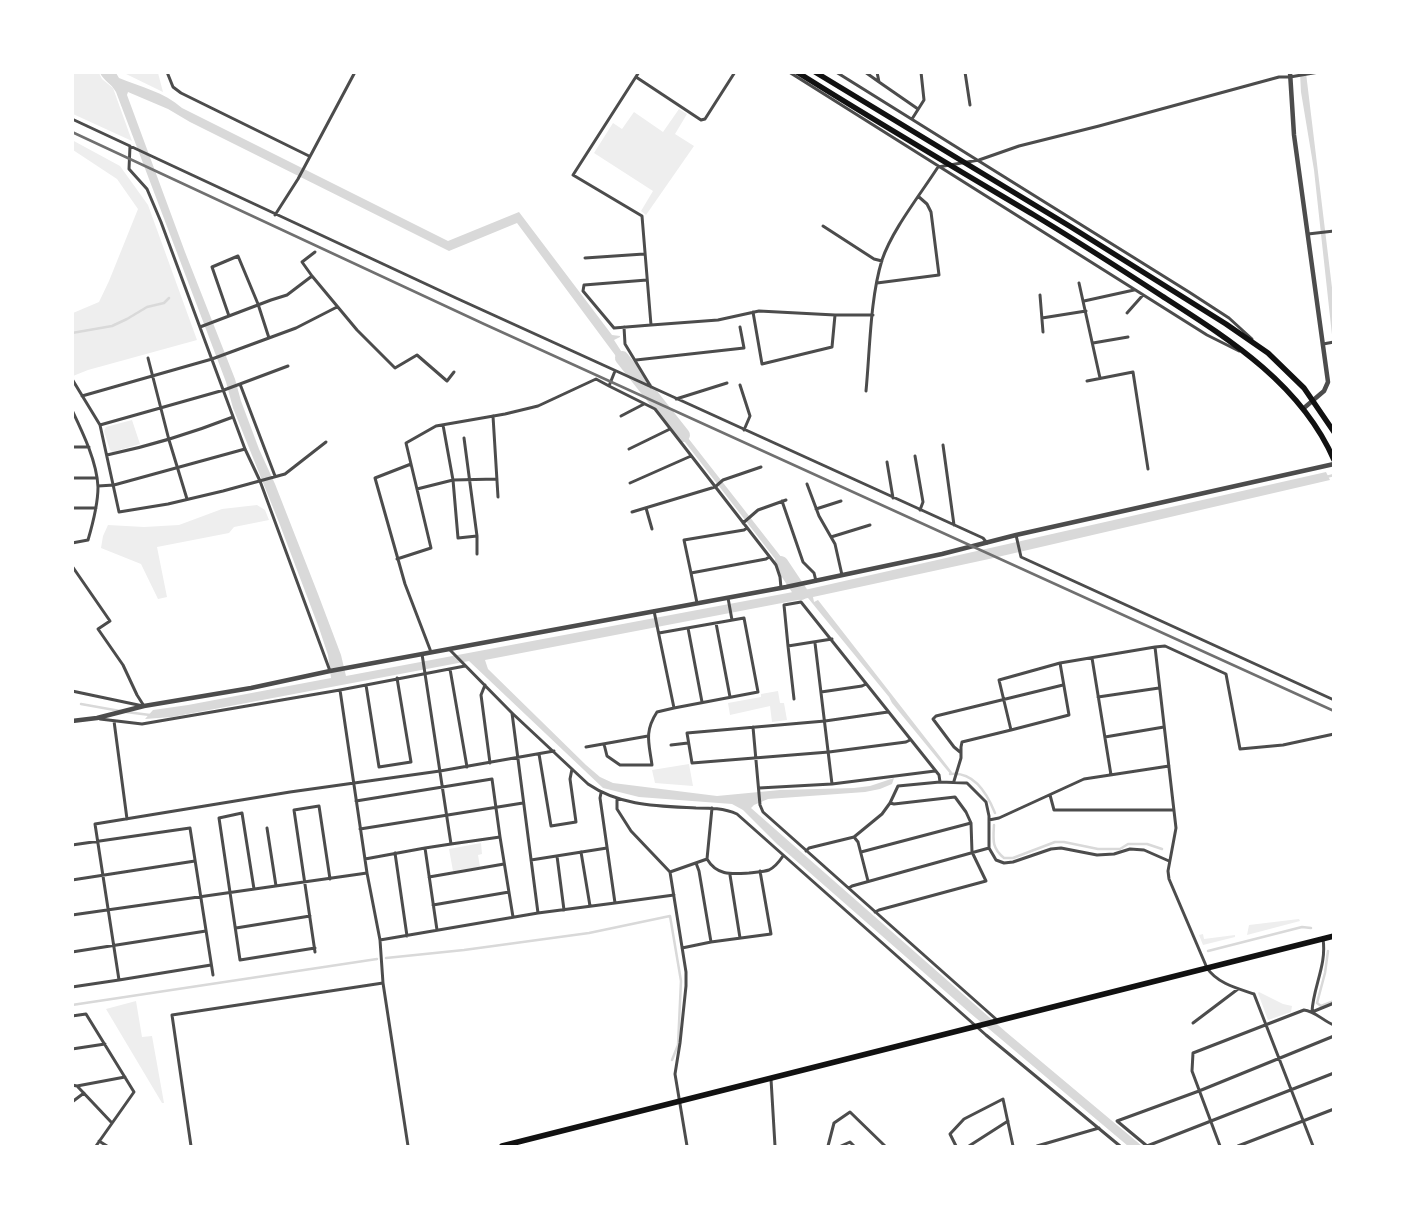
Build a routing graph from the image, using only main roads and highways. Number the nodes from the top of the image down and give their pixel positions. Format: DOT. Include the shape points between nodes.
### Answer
graph roads {
  1 [pos="797,72"];
  2 [pos="815,72"];
  3 [pos="1334,432"];
  4 [pos="1334,462"];
  5 [pos="1334,936"];
  6 [pos="502,1146"];
  1 -- 4 [label="main road" via="1067,235 1217,331 1251,356 1304,408"];
  2 -- 3 [label="main road" via="1071,227 1268,353 1304,388"];
  5 -- 6 [label="main road"];
}
